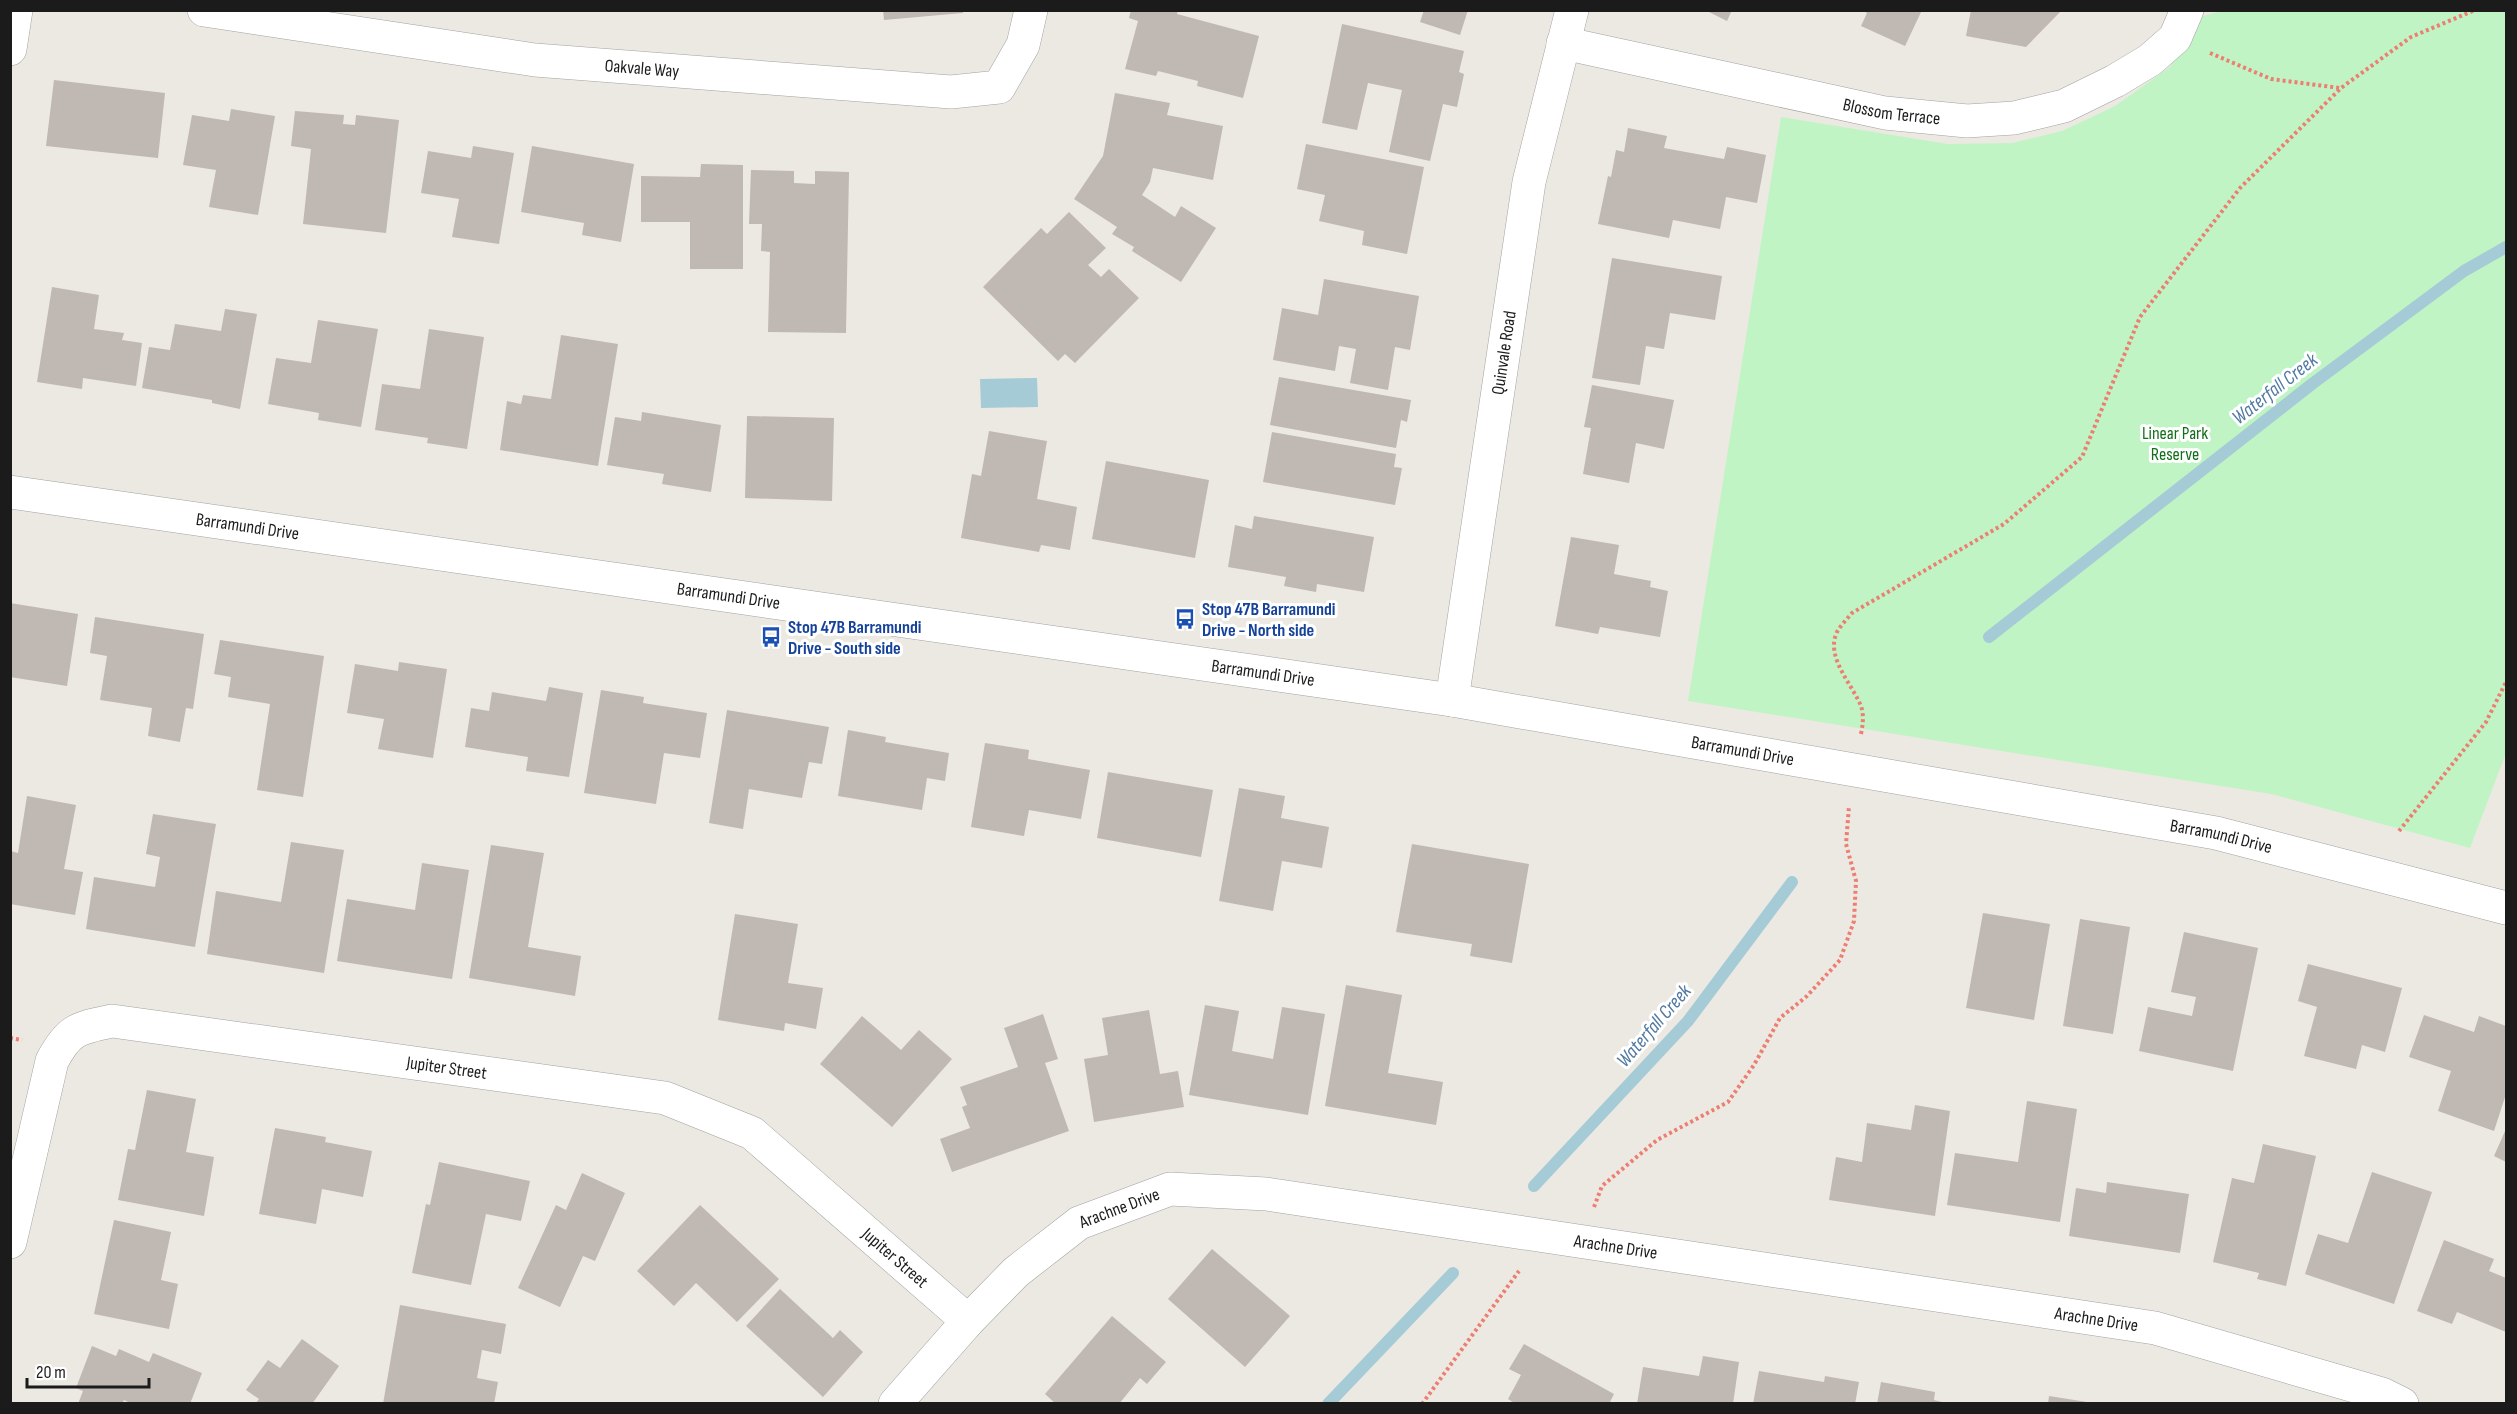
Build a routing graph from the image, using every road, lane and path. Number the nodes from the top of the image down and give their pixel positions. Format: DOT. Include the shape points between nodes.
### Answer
graph roads {
  1 [pos="16,10"];
  2 [pos="204,10"];
  3 [pos="1030,10"];
  4 [pos="1572,10"];
  5 [pos="2475,10"];
  6 [pos="2181,24"];
  7 [pos="1563,42"];
  8 [pos="10,49"];
  9 [pos="2341,88"];
  10 [pos="10,492"];
  11 [pos="2506,682"];
  12 [pos="1452,700"];
  13 [pos="1855,770"];
  14 [pos="2399,831"];
  15 [pos="2506,908"];
  16 [pos="1591,1213"];
  17 [pos="1536,1235"];
  18 [pos="10,1242"];
  19 [pos="968,1321"];
  20 [pos="895,1404"];
  21 [pos="1422,1404"];
  22 [pos="2402,1404"];
  1 -- 8 [label="street"];
  2 -- 3 [label="street, Oakvale Way" via="535,60 951,92 999,87 1023,45"];
  4 -- 7 [label="street, Quinvale Road"];
  5 -- 9 [label="path" via="2410,37"];
  6 -- 7 [label="street, Blossom Terrace" via="2150,60 2064,106 2014,118 1967,122 1875,111"];
  6 -- 9 [label="path" via="2271,79"];
  7 -- 12 [label="street, Quinvale Road" via="1529,182"];
  9 -- 13 [label="path" via="2240,188 2140,317 2082,457 2004,524 1852,613 1837,632 1833,648 1862,707"];
  10 -- 12 [label="street, Barramundi Drive"];
  11 -- 14 [label="path" via="2486,722"];
  12 -- 13 [label="street, Barramundi Drive"];
  13 -- 15 [label="street, Barramundi Drive" via="2216,833"];
  13 -- 16 [label="path" via="1846,844 1856,881 1854,921 1840,960 1780,1018 1728,1102 1657,1140 1602,1186"];
  17 -- 19 [label="street, Arachne Drive" via="1266,1194 1170,1189 1079,1223 1016,1272"];
  17 -- 21 [label="path" via="1528,1259"];
  17 -- 22 [label="street, Arachne Drive" via="2155,1328 2382,1394"];
  18 -- 19 [label="street, Jupiter Street" via="52,1061 59,1047 78,1028 112,1021 665,1098 752,1132"];
  19 -- 20 [label="street, Arachne Drive"];
}
